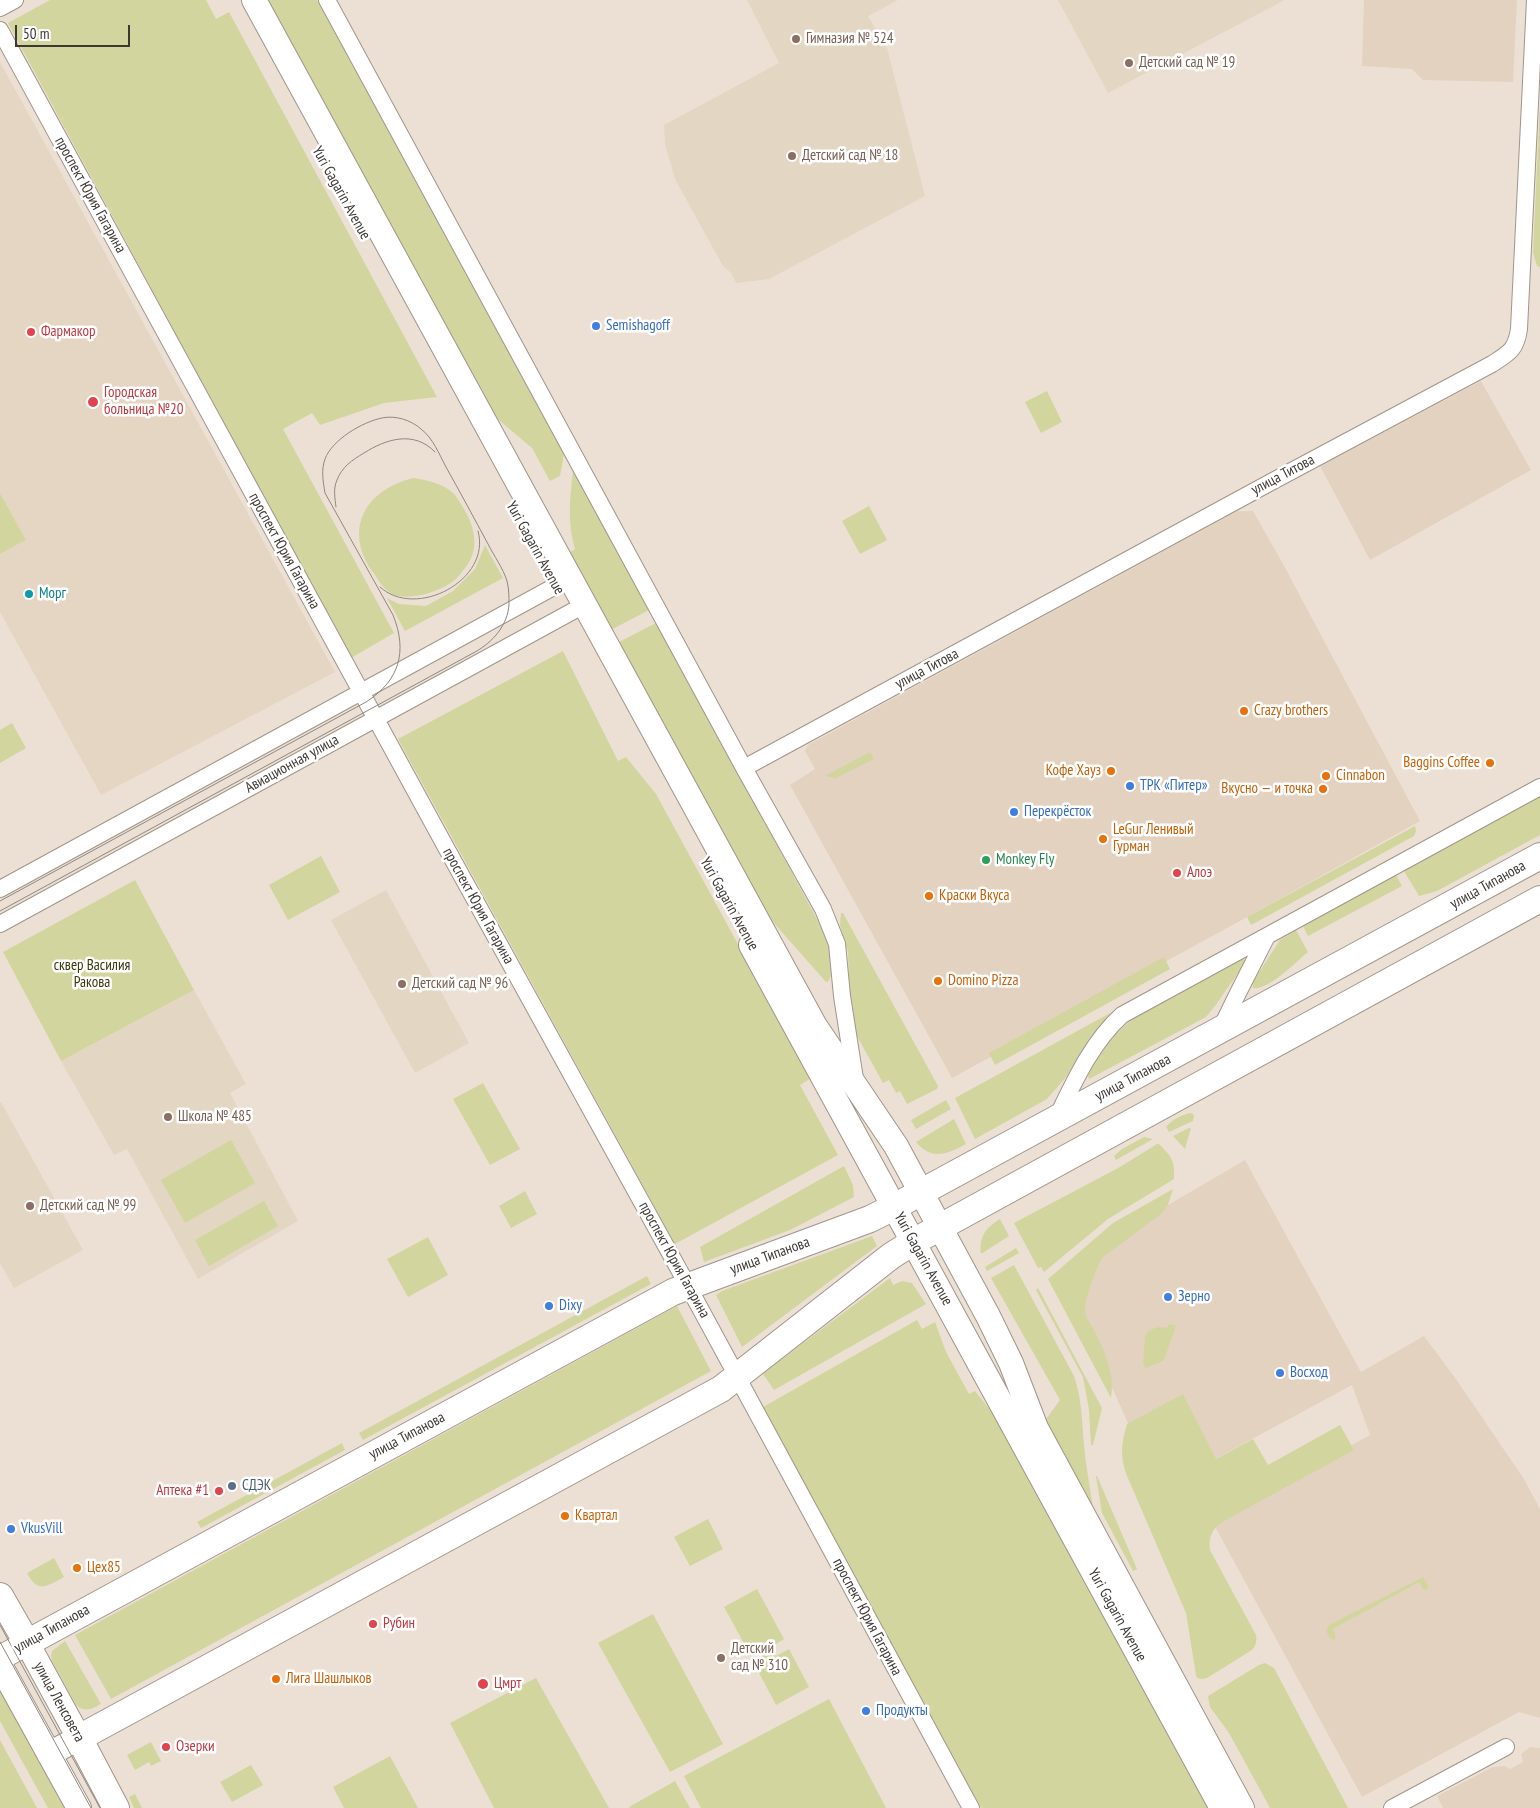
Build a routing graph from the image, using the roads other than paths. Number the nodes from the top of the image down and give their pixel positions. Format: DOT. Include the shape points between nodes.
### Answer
graph roads {
  1 [pos="15,0"];
  2 [pos="236,0"];
  3 [pos="254,0"];
  4 [pos="327,0"];
  5 [pos="1535,0"];
  6 [pos="0,8"];
  7 [pos="0,30"];
  8 [pos="562,582"];
  9 [pos="577,609"];
  10 [pos="361,692"];
  11 [pos="376,719"];
  12 [pos="744,768"];
  13 [pos="1540,787"];
  14 [pos="1540,856"];
  15 [pos="0,889"];
  16 [pos="1540,899"];
  17 [pos="0,924"];
  18 [pos="1267,936"];
  19 [pos="1220,1031"];
  20 [pos="856,1086"];
  21 [pos="1056,1120"];
  22 [pos="921,1193"];
  23 [pos="894,1207"];
  24 [pos="939,1227"];
  25 [pos="913,1242"];
  26 [pos="688,1286"];
  27 [pos="737,1375"];
  28 [pos="0,1596"];
  29 [pos="27,1643"];
  30 [pos="0,1658"];
  31 [pos="0,1665"];
  32 [pos="79,1738"];
  33 [pos="1506,1747"];
  34 [pos="49,1754"];
  35 [pos="79,1808"];
  36 [pos="116,1808"];
  37 [pos="971,1808"];
  38 [pos="1222,1808"];
  39 [pos="1242,1808"];
  40 [pos="1392,1808"];
  1 -- 6 [label="street"];
  2 -- 8 [label="main road, Yuri Gagarin Avenue"];
  3 -- 8 [label="main road, Yuri Gagarin Avenue"];
  4 -- 12 [label="street, Yuri Gagarin Avenue"];
  5 -- 12 [label="street, улица Титова" via="1519,329 1517,342 1510,353"];
  7 -- 10 [label="street, проспект Юрия Гагарина"];
  8 -- 9 [label="main road, Yuri Gagarin Avenue"];
  8 -- 10 [label="street, Авиационная улица"];
  9 -- 11 [label="street, Авиационная улица"];
  9 -- 20 [label="main road, Yuri Gagarin Avenue" via="815,1026"];
  9 -- 23 [label="main road, Yuri Gagarin Avenue"];
  10 -- 11 [label="street, проспект Юрия Гагарина"];
  10 -- 15 [label="street, Авиационная улица"];
  11 -- 17 [label="street, Авиационная улица"];
  11 -- 26 [label="street, проспект Юрия Гагарина"];
  12 -- 20 [label="street, Yuri Gagarin Avenue" via="832,928 837,944"];
  13 -- 18 [label="street"];
  14 -- 19 [label="main road, улица Типанова"];
  16 -- 24 [label="main road"];
  18 -- 19 [label="street"];
  18 -- 21 [label="street" via="1137,1006 1113,1023 1078,1075"];
  19 -- 21 [label="main road, улица Типанова"];
  20 -- 22 [label="main road, Yuri Gagarin Avenue" via="896,1146"];
  21 -- 22 [label="main road, улица Типанова"];
  22 -- 23 [label="main road, улица Типанова"];
  22 -- 24 [label="main road, Yuri Gagarin Avenue"];
  23 -- 25 [label="main road, Yuri Gagarin Avenue"];
  23 -- 26 [label="main road, улица Типанова" via="870,1219"];
  24 -- 25 [label="main road"];
  24 -- 39 [label="main road, Yuri Gagarin Avenue" via="1011,1363 1036,1428"];
  25 -- 27 [label="main road"];
  25 -- 38 [label="main road, Yuri Gagarin Avenue"];
  26 -- 27 [label="street, проспект Юрия Гагарина"];
  26 -- 29 [label="main road, улица Типанова"];
  27 -- 32 [label="main road" via="721,1389"];
  27 -- 37 [label="street, проспект Юрия Гагарина"];
  28 -- 29 [label="main road, улица Ленсовета"];
  29 -- 30 [label="main road, улица Типанова"];
  29 -- 32 [label="main road, улица Ленсовета"];
  31 -- 34 [label="main road"];
  32 -- 34 [label="main road"];
  32 -- 36 [label="main road, улица Ленсовета"];
  33 -- 40 [label="street"];
  34 -- 35 [label="main road"];
}
